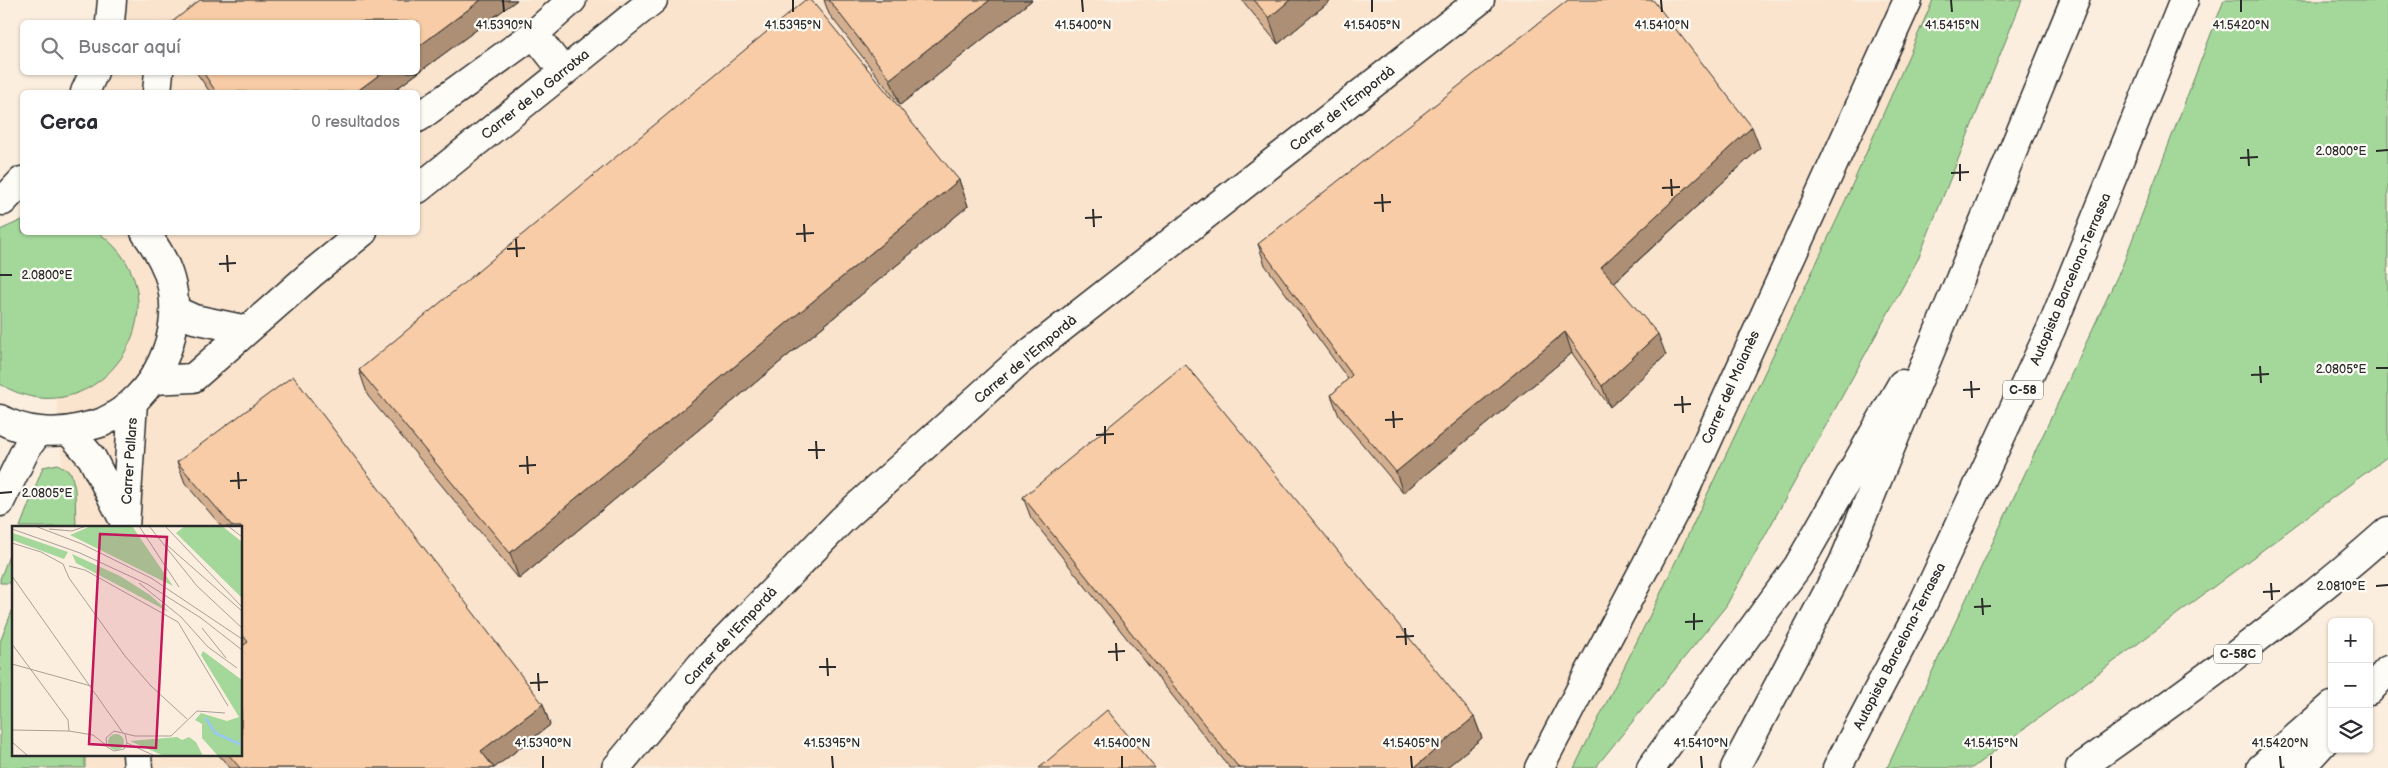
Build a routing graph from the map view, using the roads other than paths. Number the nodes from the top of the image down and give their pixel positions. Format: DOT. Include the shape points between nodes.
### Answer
graph roads {
  1 [pos="112,0"];
  2 [pos="572,0"];
  3 [pos="653,0"];
  4 [pos="1480,0"];
  5 [pos="1908,0"];
  6 [pos="2075,0"];
  7 [pos="2184,0"];
  8 [pos="110,20"];
  9 [pos="534,34"];
  10 [pos="564,72"];
  11 [pos="93,75"];
  12 [pos="159,75"];
  13 [pos="86,90"];
  14 [pos="156,90"];
  15 [pos="420,117"];
  16 [pos="20,184"];
  17 [pos="420,187"];
  18 [pos="9,200"];
  19 [pos="146,235"];
  20 [pos="359,235"];
  21 [pos="1959,286"];
  22 [pos="174,310"];
  23 [pos="247,330"];
  24 [pos="153,380"];
  25 [pos="133,402"];
  26 [pos="0,419"];
  27 [pos="39,431"];
  28 [pos="69,431"];
  29 [pos="0,502"];
  30 [pos="125,524"];
  31 [pos="2388,531"];
  32 [pos="2388,656"];
  33 [pos="2373,669"];
  34 [pos="2388,670"];
  35 [pos="2373,687"];
  36 [pos="2330,708"];
  37 [pos="2328,737"];
  38 [pos="616,768"];
  39 [pos="1539,768"];
  40 [pos="1651,768"];
  41 [pos="1735,768"];
  42 [pos="1837,768"];
  43 [pos="2080,768"];
  44 [pos="2261,768"];
  45 [pos="2300,768"];
  1 -- 8 [label="main road"];
  2 -- 9 [label="main road"];
  3 -- 10 [label="main road, Carrer de la Garrotxa"];
  4 -- 38 [label="main road, Carrer de l'Empordà" via="1018,362 842,520 701,665"];
  5 -- 39 [label="main road, Carrer del Moianès" via="1681,499"];
  6 -- 21 [label="main road"];
  7 -- 42 [label="main road, Autopista Barcelona-Terrassa / C-58" via="2051,329 1920,610"];
  9 -- 10 [label="main road"];
  9 -- 15 [label="main road"];
  10 -- 17 [label="main road, Carrer de la Garrotxa"];
  11 -- 13 [label="main road"];
  12 -- 14 [label="main road"];
  16 -- 18 [label="main road"];
  19 -- 22 [label="main road" via="159,251 170,279"];
  20 -- 23 [label="main road"];
  21 -- 40 [label="main road" via="1798,566"];
  21 -- 41 [label="main road" via="1843,563"];
  22 -- 23 [label="main road" via="194,319"];
  22 -- 24 [label="main road" via="169,347"];
  23 -- 24 [label="main road" via="193,378"];
  24 -- 25 [label="main road"];
  25 -- 28 [label="main road" via="103,422"];
  25 -- 30 [label="main road, Carrer Pallars"];
  26 -- 27 [label="main road"];
  27 -- 28 [label="main road"];
  27 -- 29 [label="main road" via="27,447"];
  28 -- 30 [label="main road, Carrer Pallars" via="92,458"];
  31 -- 43 [label="main road, C-58C" via="2214,673"];
  32 -- 33 [label="main road"];
  34 -- 35 [label="main road"];
  36 -- 44 [label="main road"];
  37 -- 45 [label="main road"];
}
